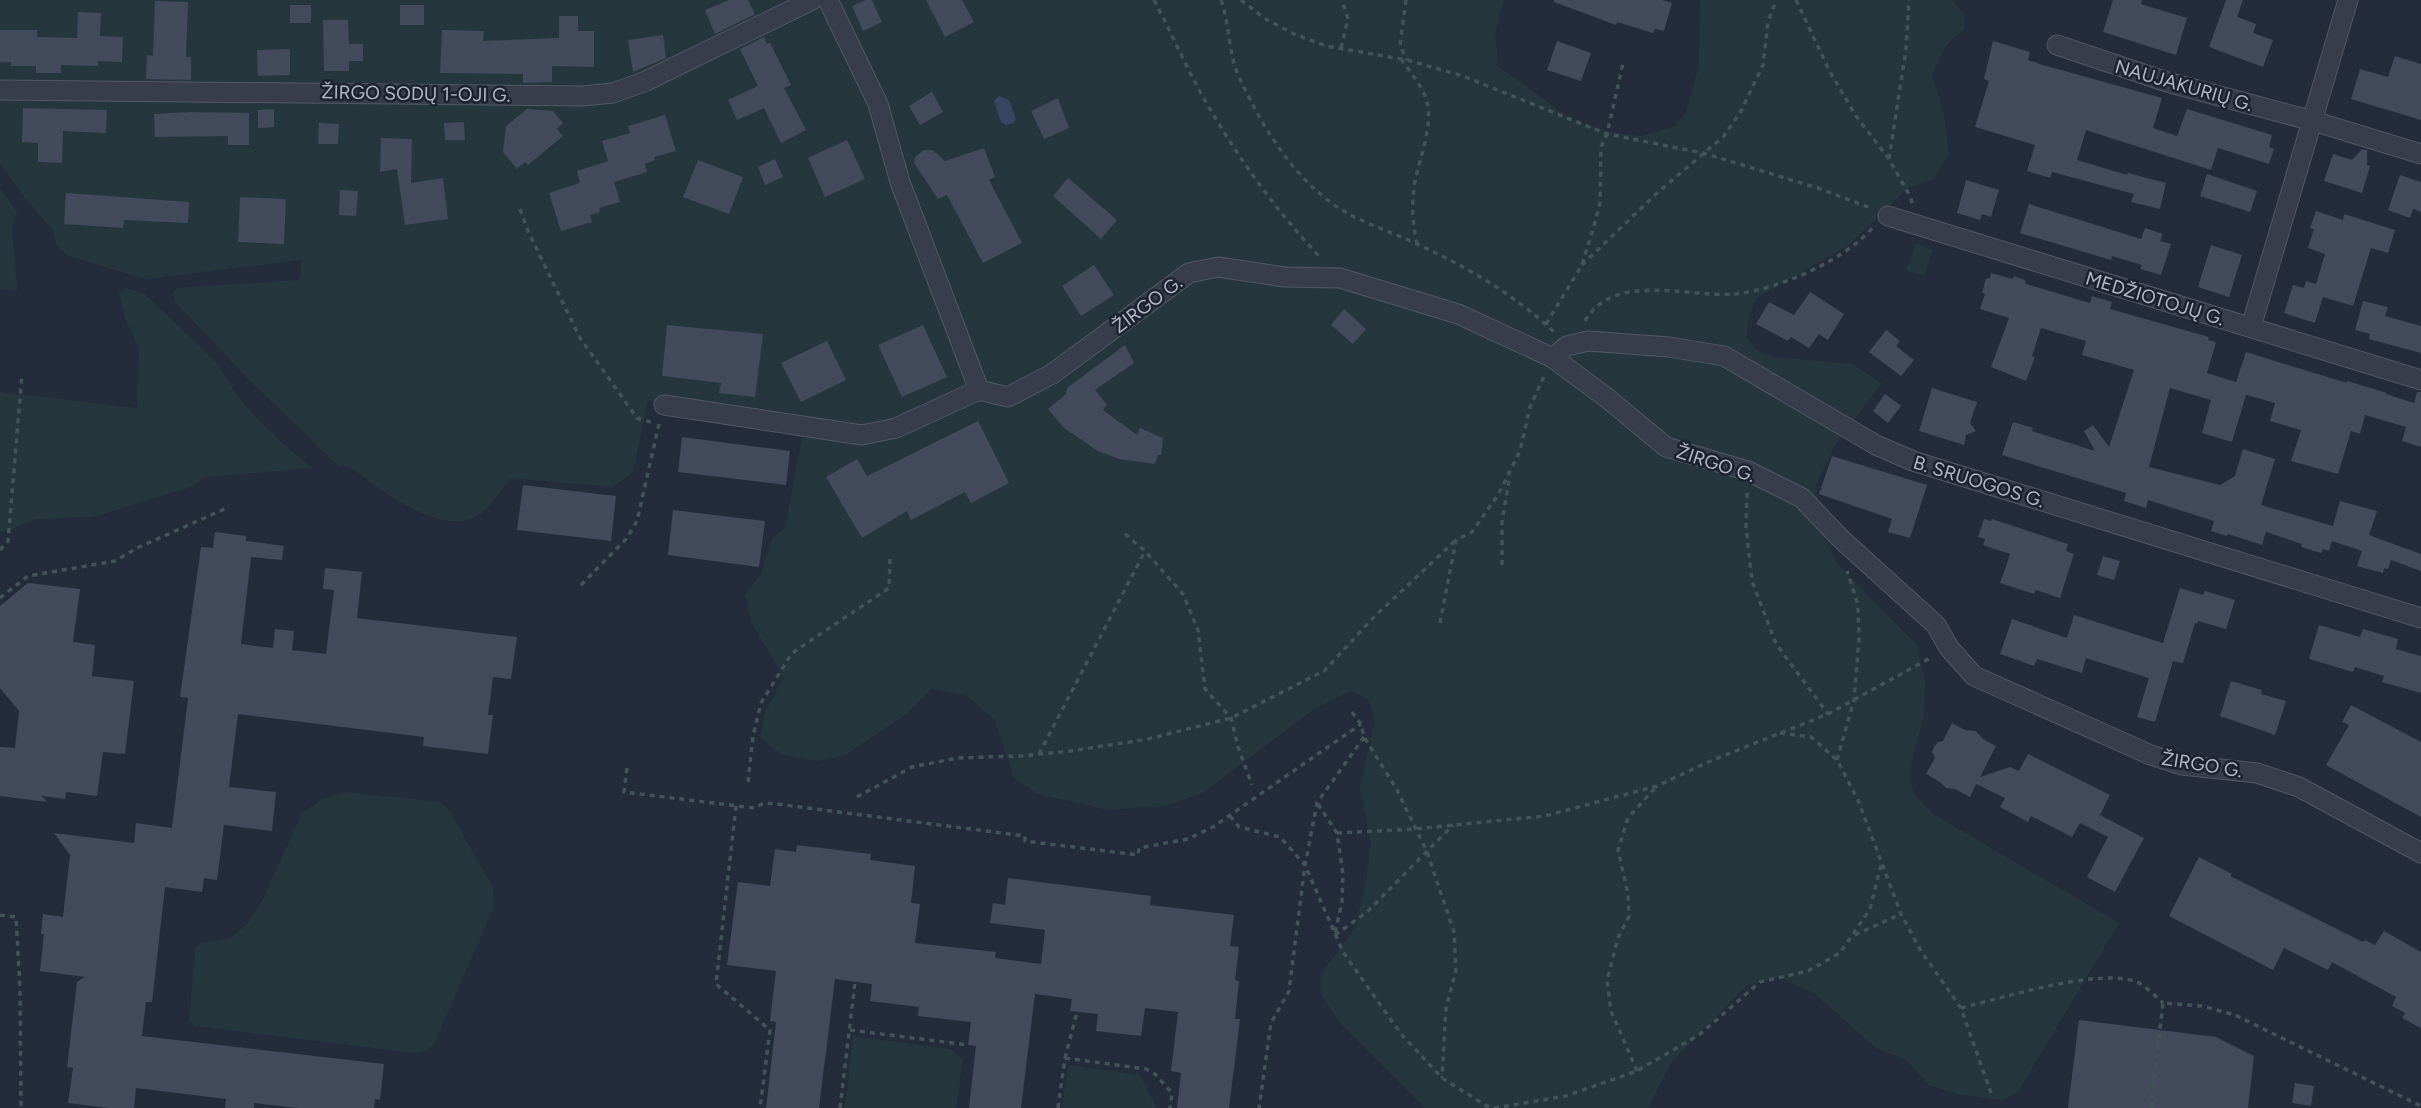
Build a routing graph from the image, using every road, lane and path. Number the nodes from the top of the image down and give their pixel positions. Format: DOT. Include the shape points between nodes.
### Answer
graph roads {
  1 [pos="812,0"];
  2 [pos="828,0"];
  3 [pos="1154,0"];
  4 [pos="1221,0"];
  5 [pos="1241,0"];
  6 [pos="1342,0"];
  7 [pos="1406,0"];
  8 [pos="1776,0"];
  9 [pos="1796,0"];
  10 [pos="1909,0"];
  11 [pos="2348,0"];
  12 [pos="2057,45"];
  13 [pos="1341,48"];
  14 [pos="1401,59"];
  15 [pos="1408,60"];
  16 [pos="1623,63"];
  17 [pos="0,90"];
  18 [pos="2313,121"];
  19 [pos="1607,134"];
  20 [pos="1703,153"];
  21 [pos="2421,154"];
  22 [pos="1889,159"];
  23 [pos="520,209"];
  24 [pos="1884,214"];
  25 [pos="1914,224"];
  26 [pos="1417,243"];
  27 [pos="1582,265"];
  28 [pos="1340,278"];
  29 [pos="1546,324"];
  30 [pos="2251,327"];
  31 [pos="1564,349"];
  32 [pos="22,374"];
  33 [pos="2421,380"];
  34 [pos="979,390"];
  35 [pos="664,405"];
  36 [pos="659,425"];
  37 [pos="1511,470"];
  38 [pos="1748,471"];
  39 [pos="229,508"];
  40 [pos="1125,534"];
  41 [pos="1840,538"];
  42 [pos="1456,540"];
  43 [pos="0,550"];
  44 [pos="1145,551"];
  45 [pos="890,559"];
  46 [pos="1502,565"];
  47 [pos="581,585"];
  48 [pos="0,598"];
  49 [pos="2421,618"];
  50 [pos="1440,622"];
  51 [pos="1949,648"];
  52 [pos="1854,700"];
  53 [pos="1352,712"];
  54 [pos="1828,714"];
  55 [pos="1231,718"];
  56 [pos="1361,724"];
  57 [pos="1778,733"];
  58 [pos="1364,737"];
  59 [pos="1039,754"];
  60 [pos="1837,760"];
  61 [pos="627,768"];
  62 [pos="748,782"];
  63 [pos="1252,785"];
  64 [pos="1657,786"];
  65 [pos="858,797"];
  66 [pos="1317,803"];
  67 [pos="736,806"];
  68 [pos="1230,816"];
  69 [pos="1452,825"];
  70 [pos="1415,829"];
  71 [pos="1337,833"];
  72 [pos="1427,852"];
  73 [pos="2421,853"];
  74 [pos="1305,865"];
  75 [pos="1881,865"];
  76 [pos="1901,914"];
  77 [pos="0,915"];
  78 [pos="1335,935"];
  79 [pos="1854,935"];
  80 [pos="855,982"];
  81 [pos="2163,1003"];
  82 [pos="1961,1008"];
  83 [pos="1077,1012"];
  84 [pos="850,1030"];
  85 [pos="968,1045"];
  86 [pos="1065,1058"];
  87 [pos="1637,1071"];
  88 [pos="1442,1078"];
  89 [pos="1991,1093"];
  90 [pos="2421,1106"];
  91 [pos="20,1108"];
  92 [pos="760,1108"];
  93 [pos="840,1108"];
  94 [pos="1058,1108"];
  95 [pos="1170,1108"];
  96 [pos="1259,1108"];
  97 [pos="1492,1108"];
  98 [pos="2151,1108"];
  1 -- 17 [label="street, ŽIRGO SODŲ 1-OJI G." via="613,93"];
  2 -- 34 [label="street" via="878,103 900,182"];
  3 -- 28 [label="path" via="1203,96 1256,179 1288,223"];
  4 -- 26 [label="path" via="1237,74 1262,122 1296,171 1342,210"];
  5 -- 13 [label="path" via="1294,34"];
  6 -- 13 [label="path" via="1348,19"];
  7 -- 15 [label="path" via="1400,45"];
  8 -- 20 [label="path" via="1768,22 1763,65 1740,113"];
  9 -- 22 [label="path" via="1829,70"];
  10 -- 22 [label="path"];
  11 -- 18 [label="street"];
  12 -- 18 [label="street, NAUJAKURIŲ G." via="2167,82"];
  13 -- 14 [label="path"];
  14 -- 15 [label="path"];
  14 -- 26 [label="path" via="1427,98 1423,155 1415,178 1412,222"];
  15 -- 19 [label="path" via="1462,76"];
  16 -- 19 [label="path"];
  18 -- 21 [label="street, NAUJAKURIŲ G."];
  18 -- 30 [label="street"];
  19 -- 20 [label="path"];
  19 -- 27 [label="path" via="1601,147 1600,203"];
  20 -- 24 [label="path" via="1821,189"];
  20 -- 27 [label="path"];
  22 -- 25 [label="path" via="1911,198"];
  23 -- 36 [label="path" via="580,338 637,418"];
  24 -- 25 [label="street, MEDŽIOTOJŲ G."];
  24 -- 31 [label="path" via="1864,237 1804,274 1771,288 1725,294 1642,289 1614,296 1588,316"];
  25 -- 30 [label="street, MEDŽIOTOJŲ G."];
  26 -- 29 [label="path" via="1500,289"];
  27 -- 29 [label="path"];
  28 -- 31 [label="street, ŽIRGO G."];
  28 -- 34 [label="street, ŽIRGO G." via="1284,277 1218,267 1189,273 1052,374 1008,397"];
  29 -- 31 [label="path"];
  30 -- 33 [label="street, MEDŽIOTOJŲ G."];
  31 -- 37 [label="path" via="1530,407"];
  31 -- 38 [label="street, ŽIRGO G." via="1607,398 1666,447"];
  31 -- 49 [label="street, B. SRUOGOS G." via="1605,341 1724,356 1876,445 1913,461"];
  32 -- 43 [label="path" via="8,541"];
  34 -- 35 [label="street" via="896,428 862,435"];
  35 -- 36 [label="path"];
  36 -- 47 [label="path" via="637,521 627,538"];
  37 -- 42 [label="path" via="1472,532"];
  37 -- 46 [label="path" via="1502,521"];
  38 -- 41 [label="street, ŽIRGO G." via="1802,498"];
  38 -- 54 [label="path" via="1746,527 1752,581 1776,644"];
  39 -- 48 [label="path" via="115,561 28,576"];
  40 -- 44 [label="path"];
  41 -- 51 [label="street, ŽIRGO G." via="1936,625"];
  41 -- 52 [label="path" via="1858,605"];
  42 -- 50 [label="path"];
  42 -- 55 [label="path" via="1324,671"];
  44 -- 55 [label="path" via="1184,594 1198,630 1205,689"];
  44 -- 59 [label="path"];
  45 -- 62 [label="path" via="889,588 792,653 786,662 761,703"];
  51 -- 52 [label="path"];
  51 -- 73 [label="street, ŽIRGO G." via="1974,676 2151,755 2182,765 2257,773 2299,787"];
  52 -- 54 [label="path"];
  52 -- 60 [label="path"];
  53 -- 56 [label="path"];
  54 -- 57 [label="path"];
  55 -- 59 [label="path" via="1148,739"];
  55 -- 63 [label="path"];
  56 -- 58 [label="path"];
  56 -- 68 [label="path"];
  57 -- 60 [label="path" via="1811,737"];
  57 -- 64 [label="path"];
  58 -- 66 [label="path"];
  58 -- 70 [label="path"];
  59 -- 65 [label="path" via="957,758 912,766"];
  60 -- 75 [label="path" via="1858,800"];
  61 -- 67 [label="path" via="624,792"];
  64 -- 69 [label="path" via="1545,816"];
  64 -- 87 [label="path" via="1628,818 1618,850 1629,916 1618,937 1607,980 1611,1011"];
  66 -- 71 [label="path"];
  66 -- 74 [label="path"];
  67 -- 68 [label="path" via="777,804 1138,855 1139,848 1188,839"];
  67 -- 92 [label="path" via="716,984 770,1030"];
  68 -- 74 [label="path" via="1239,827 1280,837"];
  69 -- 70 [label="path"];
  69 -- 72 [label="path"];
  70 -- 71 [label="path"];
  70 -- 72 [label="path"];
  71 -- 78 [label="path" via="1343,874"];
  72 -- 78 [label="path" via="1366,913"];
  72 -- 88 [label="path" via="1454,932 1456,970 1446,1008"];
  74 -- 78 [label="path"];
  74 -- 96 [label="path" via="1289,990 1271,1023"];
  75 -- 76 [label="path"];
  75 -- 79 [label="path" via="1870,909"];
  76 -- 79 [label="path"];
  76 -- 82 [label="path"];
  77 -- 91 [label="path" via="16,917"];
  78 -- 88 [label="path" via="1401,1034"];
  79 -- 87 [label="path" via="1840,953 1808,971 1760,982 1699,1035"];
  80 -- 84 [label="path"];
  81 -- 82 [label="path" via="2139,982 2114,978 2067,983"];
  81 -- 90 [label="path" via="2235,1014"];
  81 -- 98 [label="path"];
  82 -- 89 [label="path"];
  83 -- 86 [label="path"];
  84 -- 85 [label="path"];
  84 -- 93 [label="path"];
  86 -- 94 [label="path"];
  86 -- 95 [label="path" via="1146,1069 1172,1093"];
  87 -- 97 [label="path" via="1566,1096"];
  88 -- 97 [label="path"];
}
